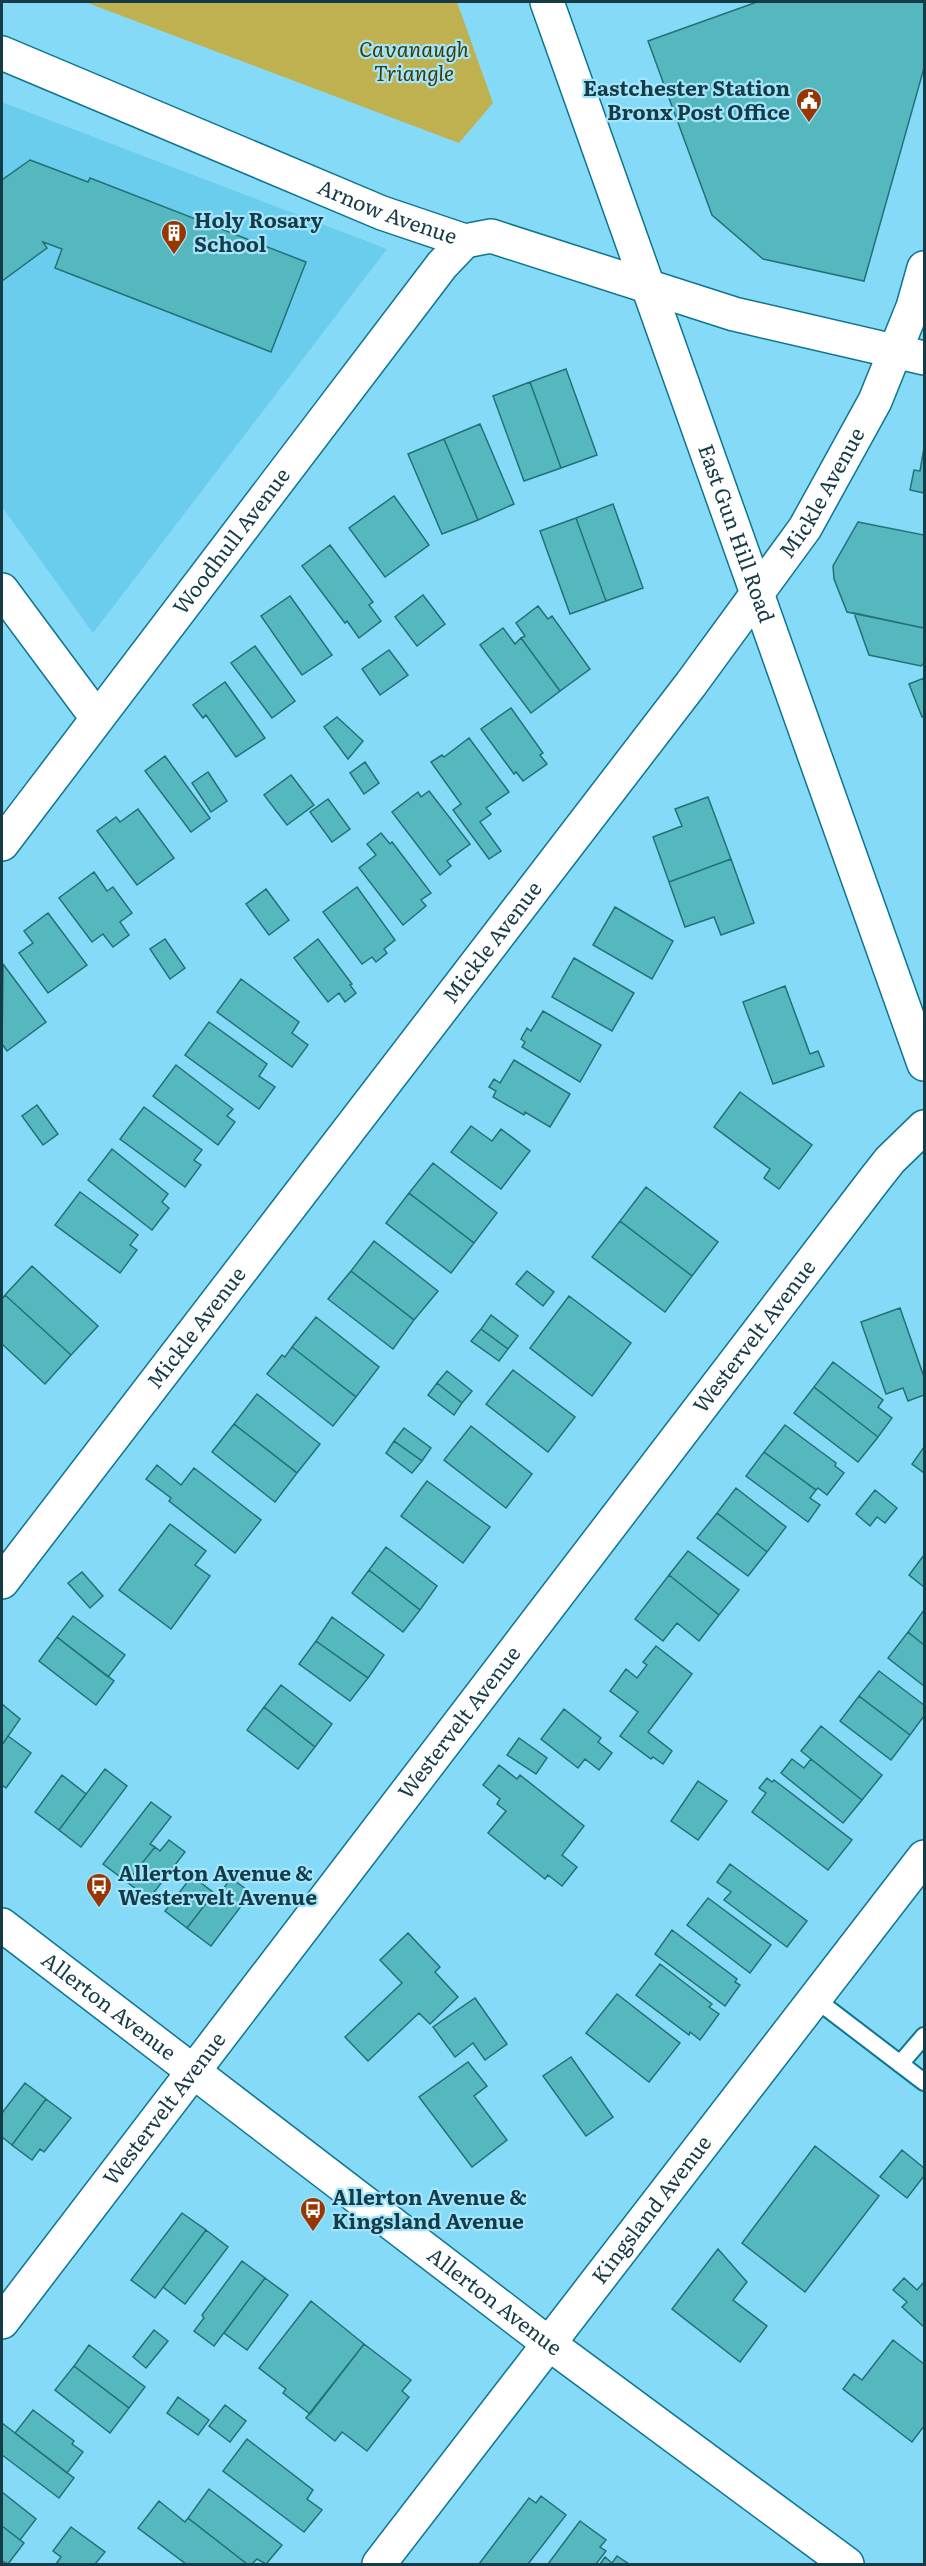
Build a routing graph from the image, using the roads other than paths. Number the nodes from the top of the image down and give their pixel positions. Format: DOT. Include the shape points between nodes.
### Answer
graph roads {
  1 [pos="547,2"];
  2 [pos="2,53"];
  3 [pos="465,241"];
  4 [pos="924,268"];
  5 [pos="650,287"];
  6 [pos="910,355"];
  7 [pos="2,590"];
  8 [pos="758,593"];
  9 [pos="97,718"];
  10 [pos="2,844"];
  11 [pos="924,1064"];
  12 [pos="924,1127"];
  13 [pos="2,1582"];
  14 [pos="924,1857"];
  15 [pos="2,1925"];
  16 [pos="814,1998"];
  17 [pos="924,2036"];
  18 [pos="900,2064"];
  19 [pos="193,2071"];
  20 [pos="924,2082"];
  21 [pos="2,2322"];
  22 [pos="548,2343"];
  23 [pos="379,2565"];
  24 [pos="847,2565"];
  1 -- 5 [label="street, East Gun Hill Road"];
  2 -- 3 [label="street, Arnow Avenue" via="382,213"];
  3 -- 5 [label="street, Arnow Avenue" via="492,236"];
  3 -- 9 [label="street, Woodhull Avenue" via="442,265"];
  4 -- 6 [label="street, Mickle Avenue" via="913,307"];
  5 -- 6 [label="street, Arnow Avenue" via="734,314"];
  5 -- 8 [label="street, East Gun Hill Road"];
  6 -- 8 [label="street, Mickle Avenue" via="865,420 810,518"];
  7 -- 9 [label="street"];
  8 -- 11 [label="street, East Gun Hill Road"];
  8 -- 13 [label="street, Mickle Avenue"];
  9 -- 10 [label="street, Woodhull Avenue"];
  12 -- 19 [label="street, Westervelt Avenue" via="868,1188"];
  14 -- 16 [label="street, Kingsland Avenue"];
  15 -- 19 [label="street, Allerton Avenue"];
  16 -- 18 [label="lane"];
  16 -- 22 [label="street, Kingsland Avenue"];
  17 -- 18 [label="lane"];
  18 -- 20 [label="lane"];
  19 -- 21 [label="street, Westervelt Avenue"];
  19 -- 22 [label="street, Allerton Avenue"];
  22 -- 23 [label="street, Kingsland Avenue"];
  22 -- 24 [label="street, Allerton Avenue"];
}
